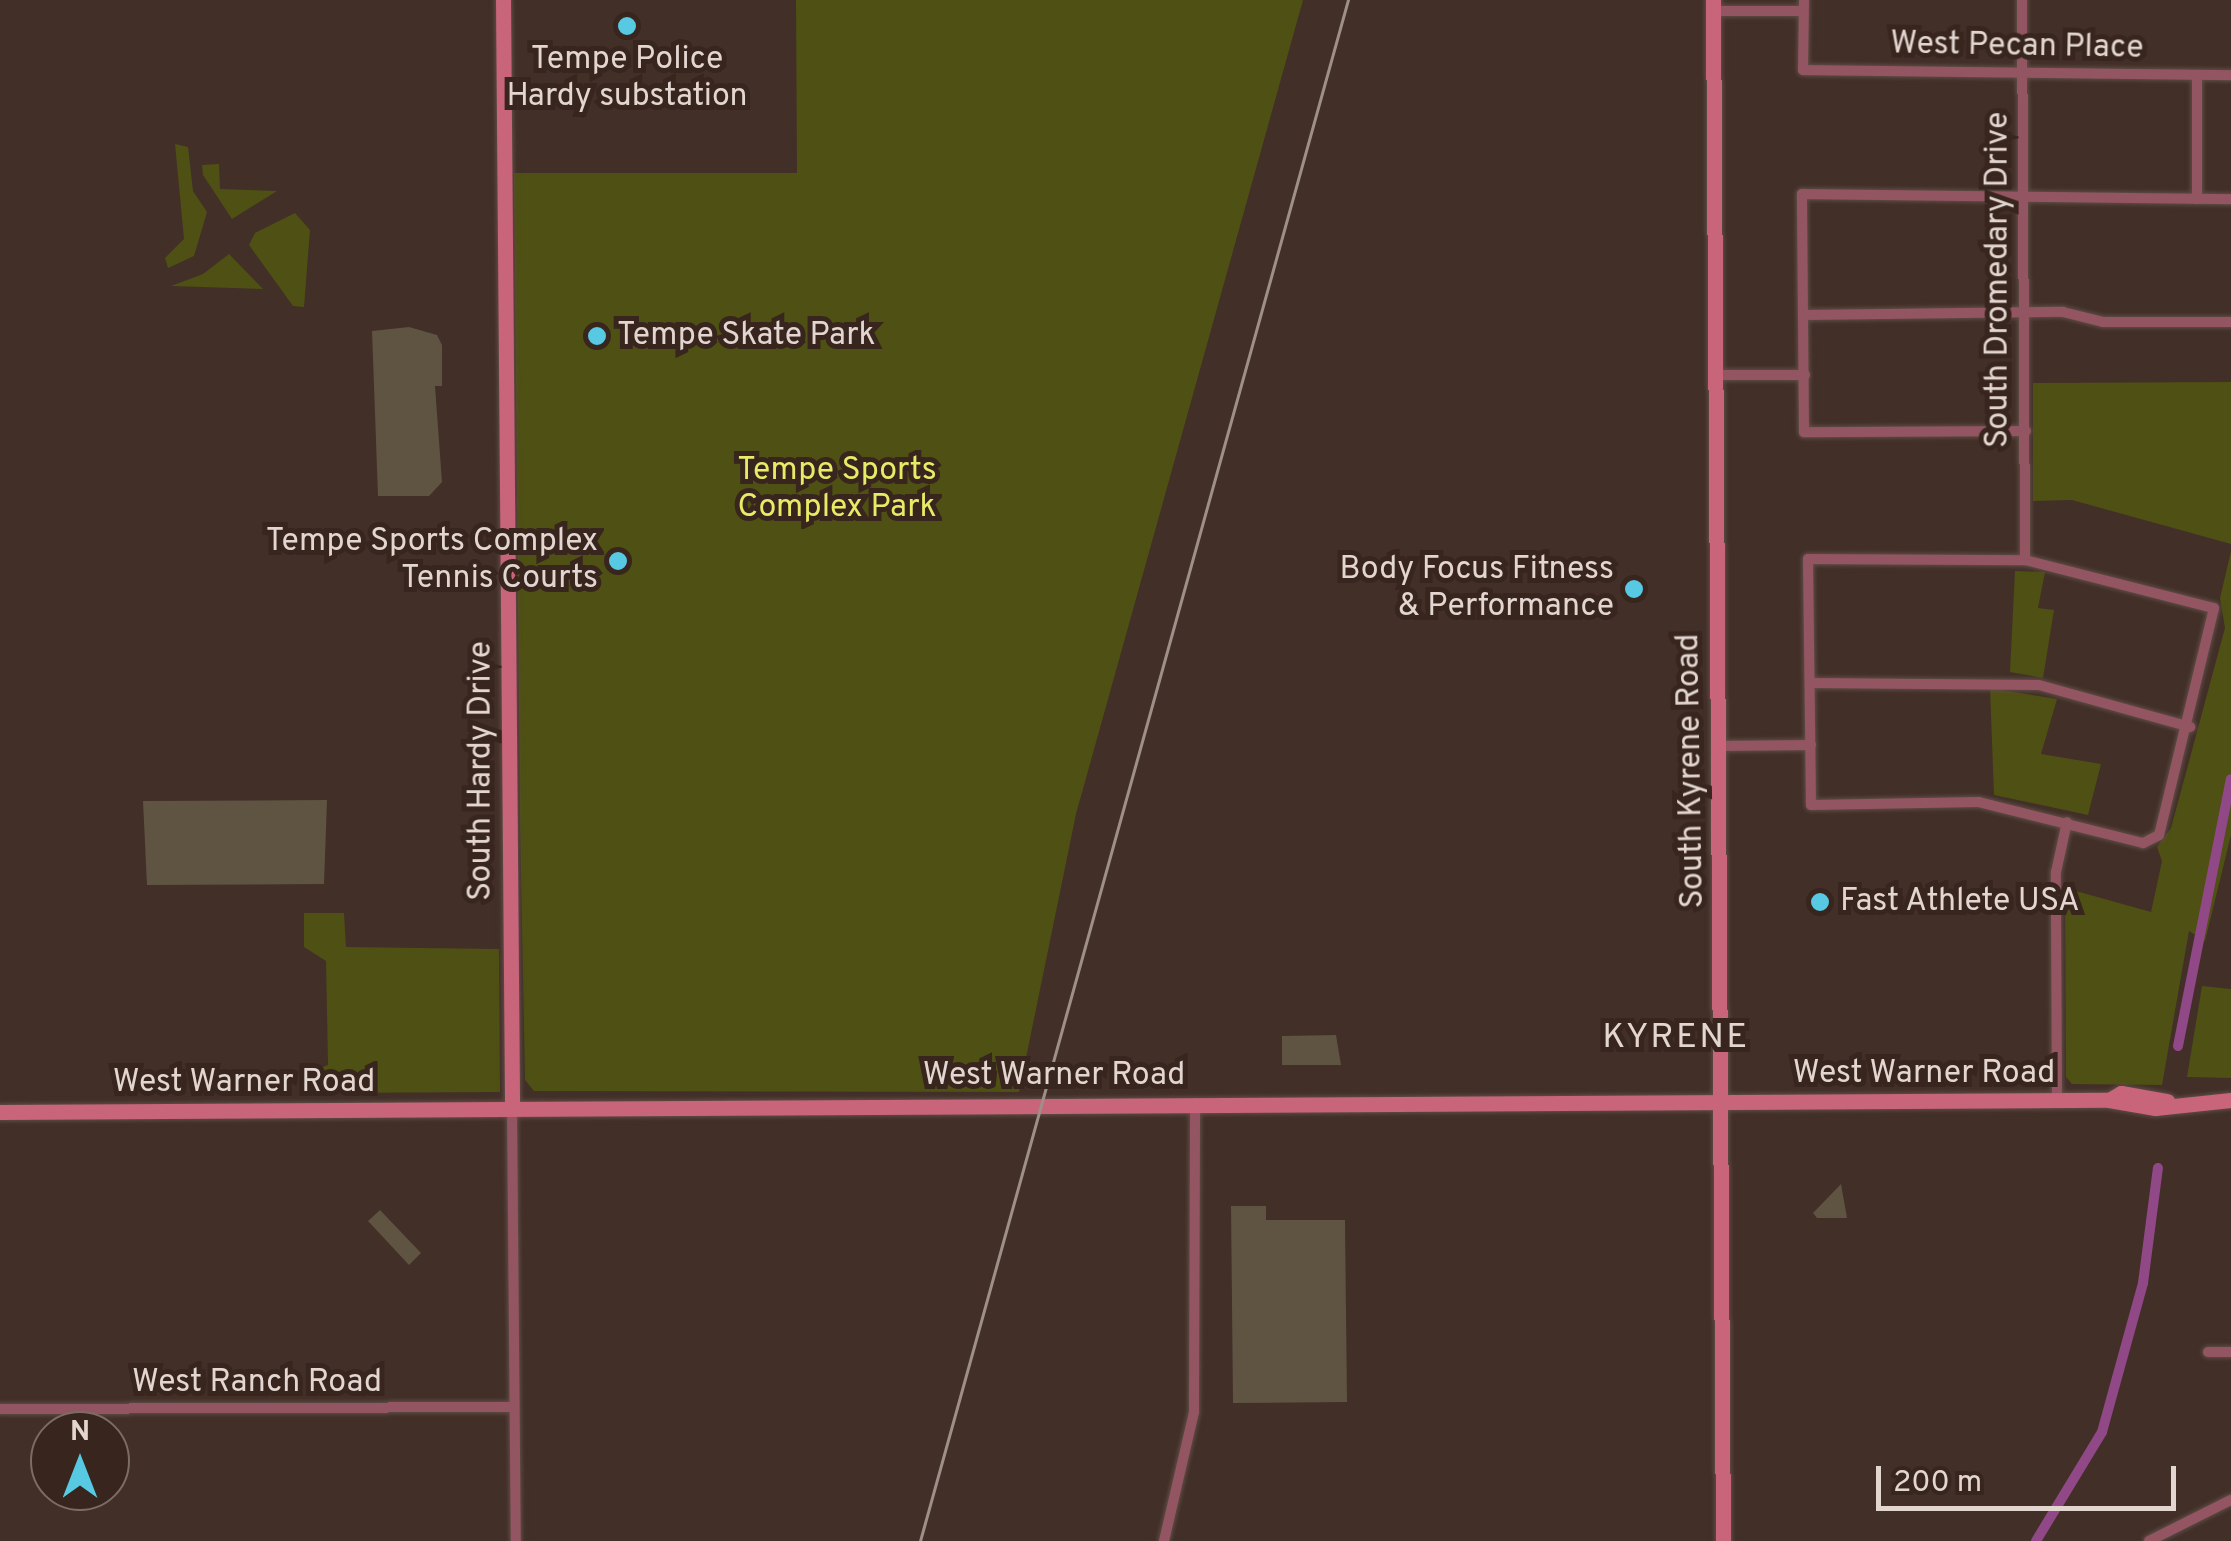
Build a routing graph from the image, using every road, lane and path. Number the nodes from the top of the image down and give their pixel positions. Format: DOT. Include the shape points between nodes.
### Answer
graph roads {
  1 [pos="503,0"];
  2 [pos="2022,0"];
  3 [pos="1804,5"];
  4 [pos="1713,6"];
  5 [pos="2022,70"];
  6 [pos="2197,74"];
  7 [pos="2231,74"];
  8 [pos="2024,194"];
  9 [pos="2197,198"];
  10 [pos="2231,198"];
  11 [pos="2024,312"];
  12 [pos="1805,315"];
  13 [pos="2231,322"];
  14 [pos="1715,375"];
  15 [pos="1806,375"];
  16 [pos="2026,431"];
  17 [pos="2025,560"];
  18 [pos="1810,682"];
  19 [pos="2190,726"];
  20 [pos="1811,745"];
  21 [pos="1718,746"];
  22 [pos="2067,822"];
  23 [pos="2231,1100"];
  24 [pos="2057,1102"];
  25 [pos="1195,1103"];
  26 [pos="1724,1103"];
  27 [pos="512,1108"];
  28 [pos="0,1112"];
  29 [pos="2208,1352"];
  30 [pos="2231,1352"];
  31 [pos="514,1408"];
  32 [pos="0,1409"];
  33 [pos="2231,1500"];
  34 [pos="516,1541"];
  35 [pos="1164,1541"];
  36 [pos="1722,1541"];
  37 [pos="2149,1541"];
  1 -- 27 [label="main road, South Hardy Drive"];
  2 -- 5 [label="street, South Dromedary Drive"];
  3 -- 4 [label="street"];
  3 -- 5 [label="street, West Pecan Place" via="1803,70"];
  4 -- 14 [label="main road, South Kyrene Road"];
  5 -- 6 [label="street, West Pecan Place"];
  5 -- 8 [label="street, South Dromedary Drive"];
  6 -- 7 [label="street, West Pecan Place"];
  6 -- 9 [label="street"];
  8 -- 9 [label="street"];
  8 -- 11 [label="street, South Dromedary Drive"];
  8 -- 12 [label="street" via="1802,194"];
  9 -- 10 [label="street"];
  11 -- 12 [label="street"];
  11 -- 13 [label="street" via="2104,322"];
  11 -- 16 [label="street, South Dromedary Drive"];
  12 -- 15 [label="street"];
  14 -- 15 [label="street"];
  14 -- 21 [label="main road, South Kyrene Road"];
  15 -- 16 [label="street" via="1804,432"];
  16 -- 17 [label="street, South Dromedary Drive"];
  17 -- 18 [label="street" via="1808,560"];
  17 -- 19 [label="street" via="2214,608"];
  18 -- 19 [label="street" via="2039,685"];
  18 -- 20 [label="street"];
  19 -- 22 [label="street" via="2153,841"];
  20 -- 21 [label="street"];
  20 -- 22 [label="street" via="1812,805 1978,802"];
  21 -- 26 [label="main road, South Kyrene Road"];
  22 -- 24 [label="street" via="2056,872"];
  23 -- 24 [label="main road, West Warner Road" via="2121,1092 2109,1100"];
  24 -- 26 [label="main road, West Warner Road"];
  25 -- 26 [label="main road, West Warner Road"];
  25 -- 27 [label="main road, West Warner Road"];
  25 -- 35 [label="street" via="1194,1412"];
  26 -- 36 [label="main road, South Kyrene Road"];
  27 -- 28 [label="main road, West Warner Road"];
  27 -- 31 [label="street, South Hardy Drive"];
  29 -- 30 [label="street"];
  31 -- 32 [label="street, West Ranch Road"];
  31 -- 34 [label="street, South Hardy Drive"];
  33 -- 37 [label="street"];
}
